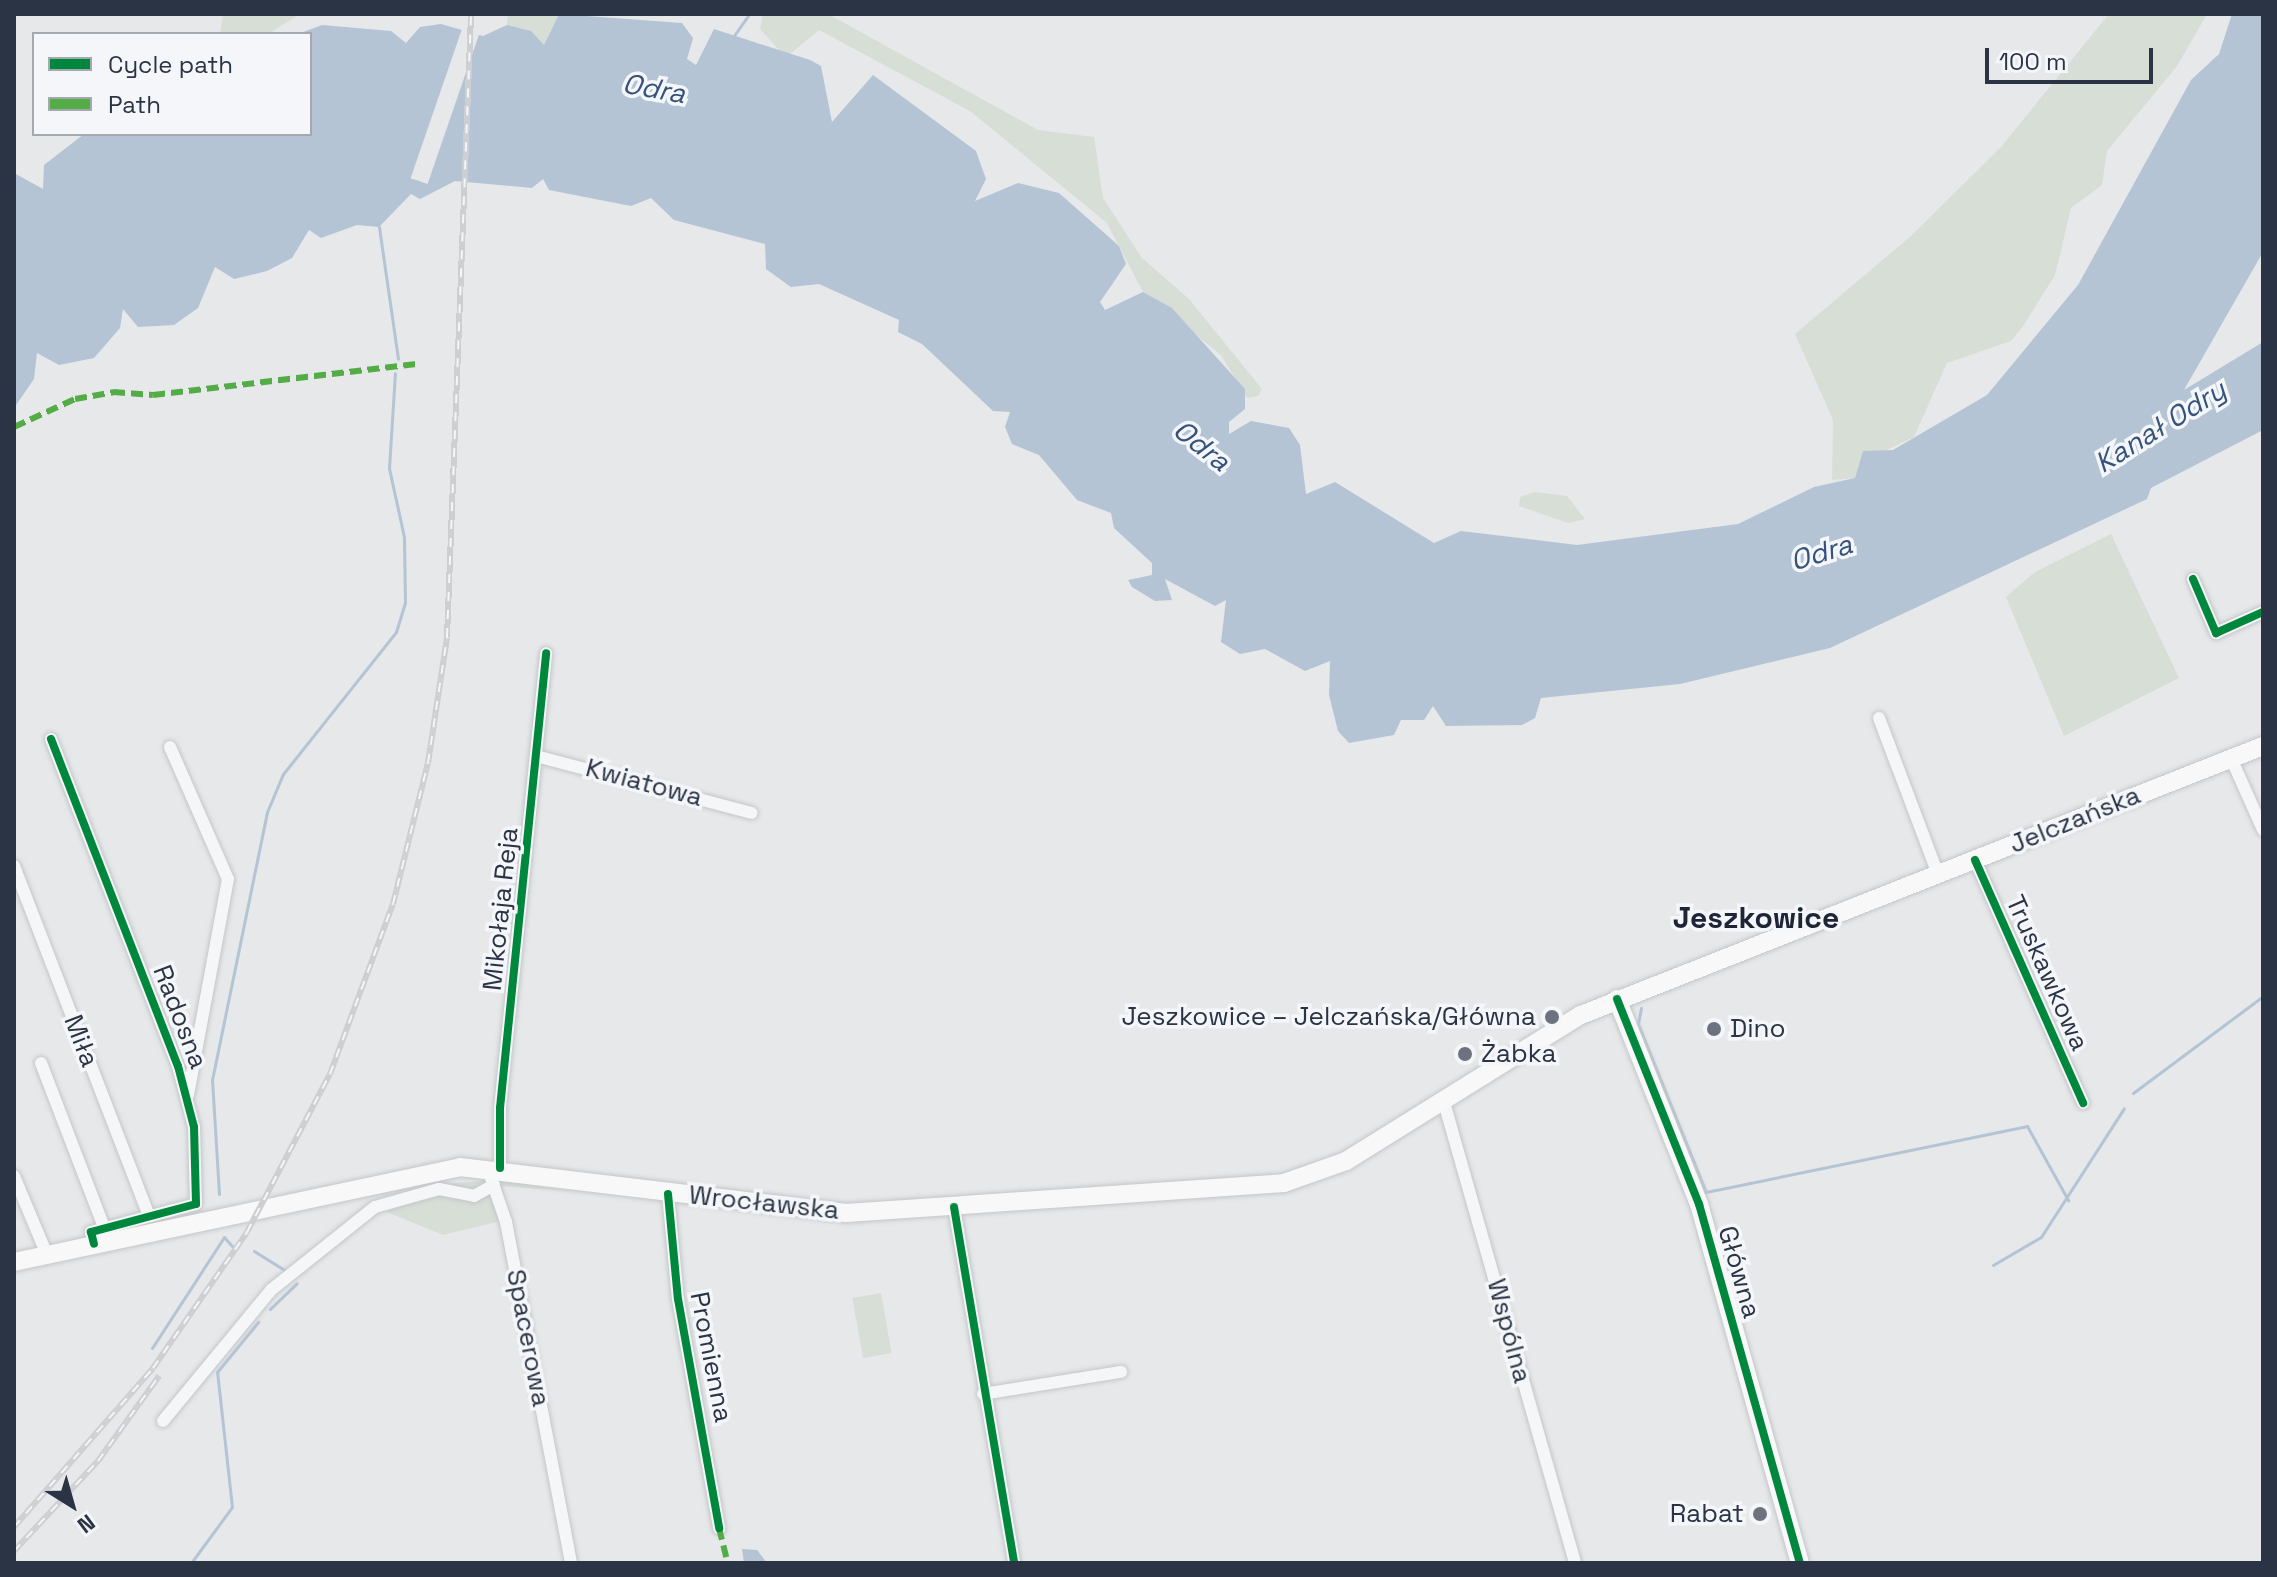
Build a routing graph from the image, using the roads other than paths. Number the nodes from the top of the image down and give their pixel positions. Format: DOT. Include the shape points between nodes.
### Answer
graph roads {
  1 [pos="2193,579"];
  2 [pos="2263,612"];
  3 [pos="546,653"];
  4 [pos="1879,718"];
  5 [pos="51,739"];
  6 [pos="2263,746"];
  7 [pos="170,747"];
  8 [pos="536,756"];
  9 [pos="2231,758"];
  10 [pos="752,813"];
  11 [pos="2263,830"];
  12 [pos="1975,860"];
  13 [pos="14,866"];
  14 [pos="1938,874"];
  15 [pos="1617,999"];
  16 [pos="41,1063"];
  17 [pos="188,1094"];
  18 [pos="1443,1099"];
  19 [pos="2083,1103"];
  20 [pos="1412,1119"];
  21 [pos="494,1174"];
  22 [pos="14,1176"];
  23 [pos="668,1194"];
  24 [pos="954,1207"];
  25 [pos="149,1216"];
  26 [pos="104,1227"];
  27 [pos="94,1244"];
  28 [pos="47,1255"];
  29 [pos="14,1262"];
  30 [pos="1121,1372"];
  31 [pos="983,1394"];
  32 [pos="163,1421"];
  33 [pos="719,1528"];
  34 [pos="571,1563"];
  35 [pos="1014,1563"];
  36 [pos="1575,1563"];
  37 [pos="1800,1563"];
  1 -- 2 [label="street" via="2216,633"];
  3 -- 8 [label="street, Mikołaja Reja"];
  4 -- 14 [label="street"];
  5 -- 17 [label="street, Radosna"];
  6 -- 9 [label="main road, Jelczańska"];
  7 -- 17 [label="street" via="228,879"];
  8 -- 10 [label="street, Kwiatowa"];
  8 -- 21 [label="street, Mikołaja Reja"];
  9 -- 11 [label="street"];
  9 -- 12 [label="main road, Jelczańska"];
  12 -- 14 [label="main road, Jelczańska"];
  12 -- 19 [label="street, Truskawkowa"];
  13 -- 25 [label="street, Miła"];
  14 -- 15 [label="main road, Jelczańska"];
  15 -- 18 [label="main road, Jelczańska" via="1518,1049"];
  15 -- 37 [label="main road, Główna" via="1699,1204"];
  16 -- 26 [label="street"];
  17 -- 25 [label="street, Radosna" via="196,1204"];
  18 -- 20 [label="main road, Jelczańska"];
  18 -- 36 [label="street, Wspólna"];
  20 -- 24 [label="main road, Wrocławska" via="1346,1161 1284,1183"];
  21 -- 23 [label="main road, Wrocławska"];
  21 -- 27 [label="main road, Wrocławska" via="385,1178"];
  21 -- 32 [label="street" via="474,1196 439,1189 375,1207 271,1290"];
  21 -- 34 [label="street, Spacerowa"];
  22 -- 28 [label="street"];
  23 -- 24 [label="main road, Wrocławska" via="846,1213"];
  23 -- 33 [label="street, Promienna" via="678,1299"];
  24 -- 31 [label="street"];
  25 -- 26 [label="street, Radosna"];
  26 -- 27 [label="street" via="91,1232"];
  27 -- 28 [label="main road, Wrocławska"];
  28 -- 29 [label="main road, Wrocławska"];
  30 -- 31 [label="street"];
  31 -- 35 [label="street"];
}
